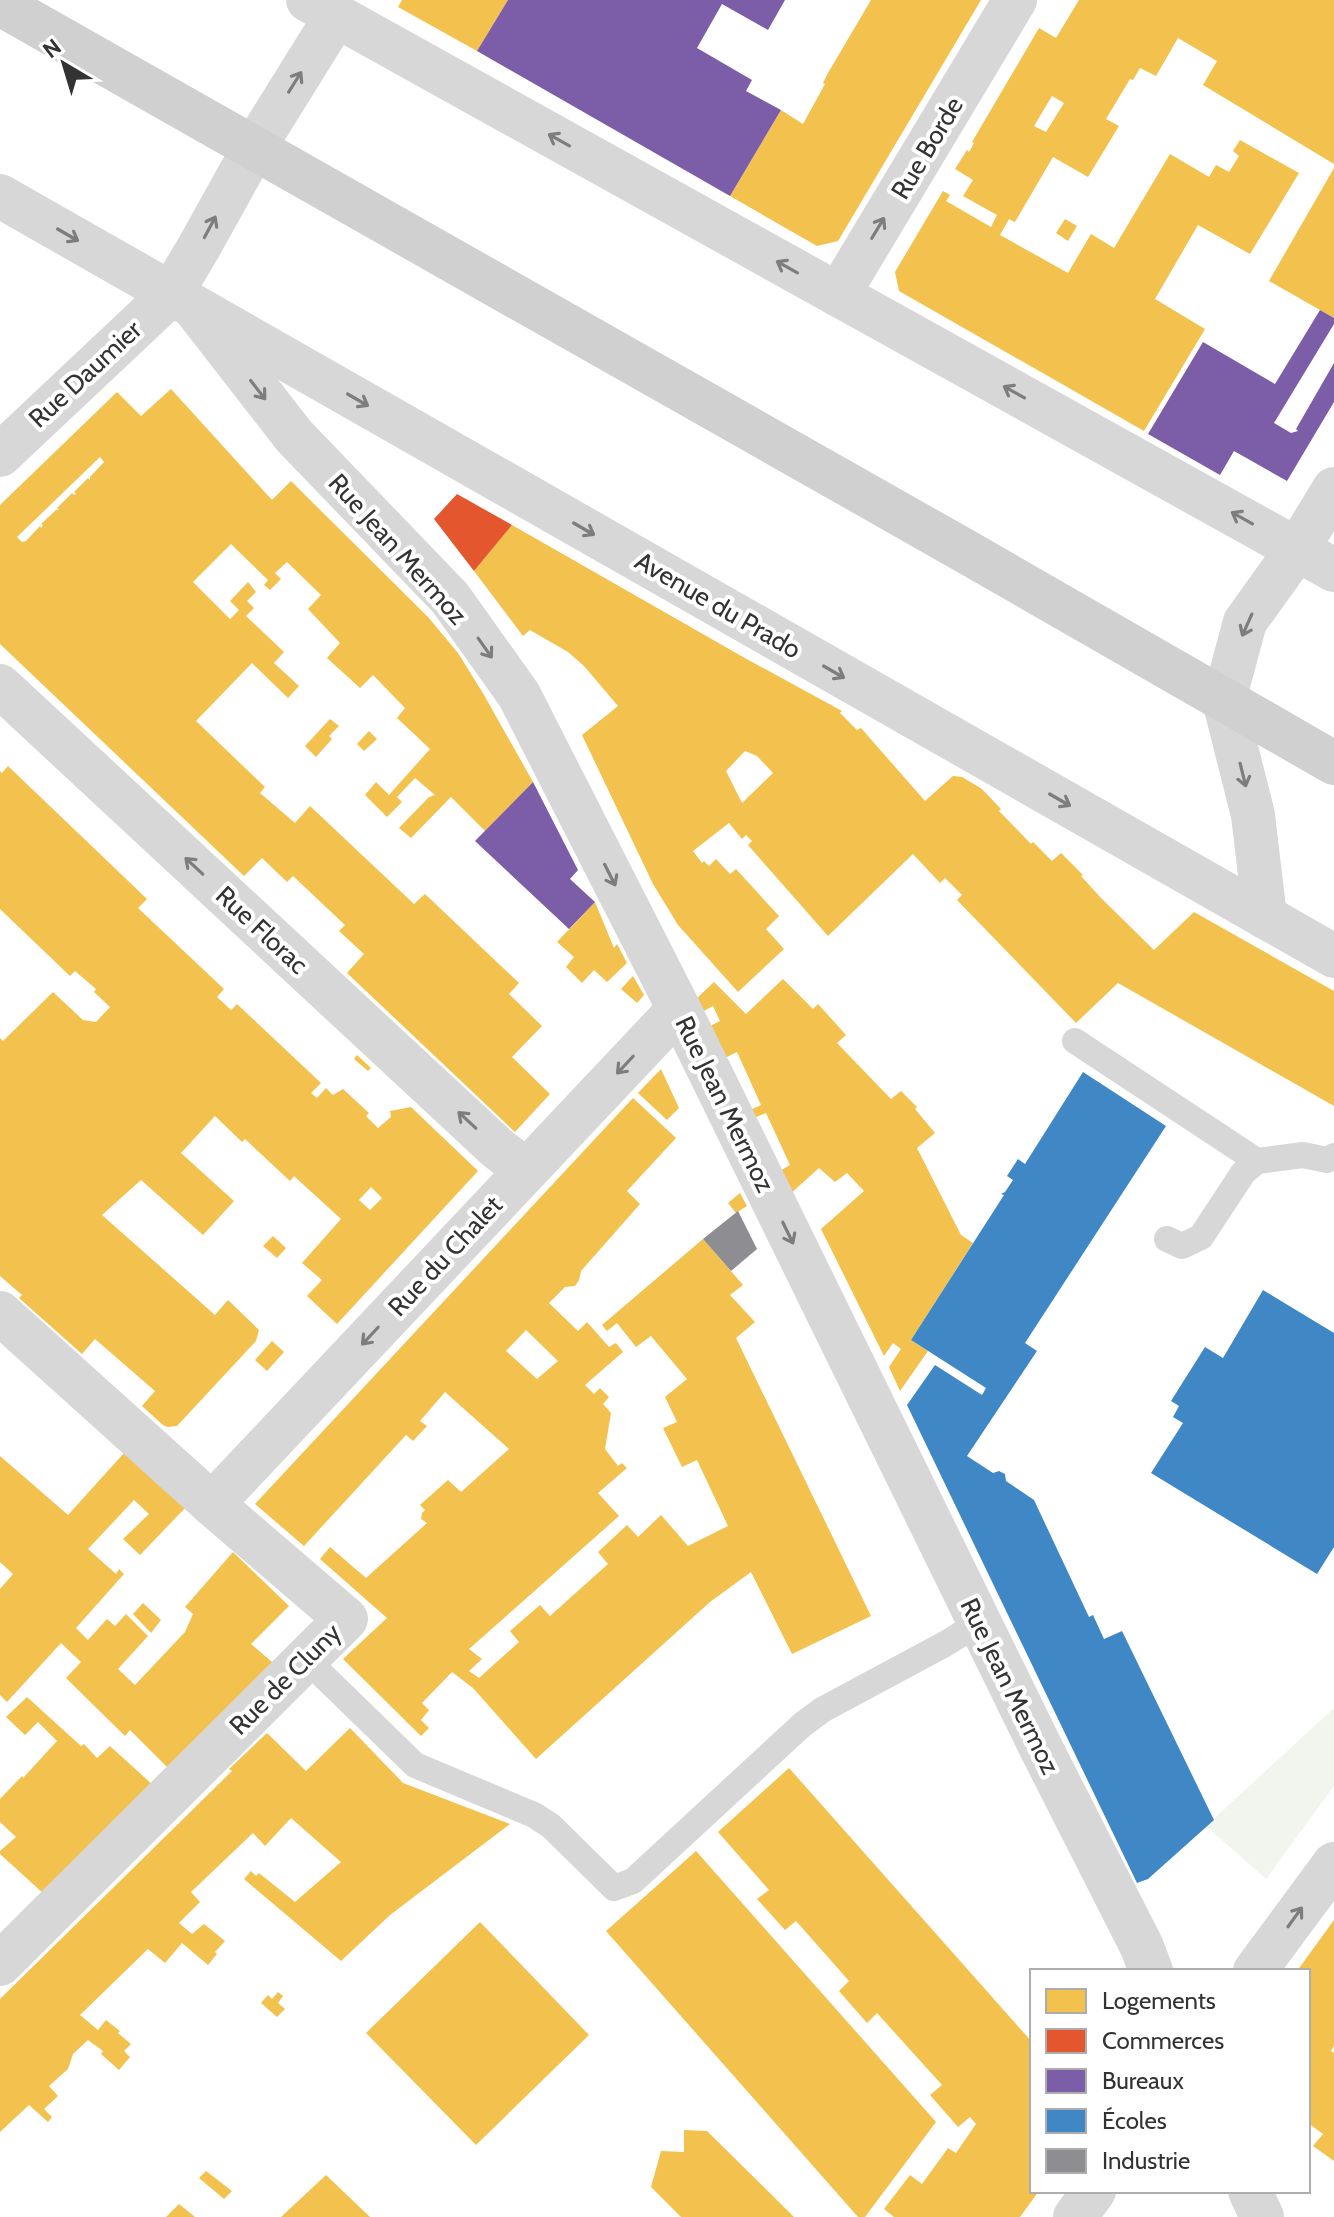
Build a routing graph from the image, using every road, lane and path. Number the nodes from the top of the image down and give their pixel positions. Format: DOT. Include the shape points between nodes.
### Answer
graph roads {
  1 [pos="1015,0"];
  2 [pos="0,4"];
  3 [pos="322,8"];
  4 [pos="254,148"];
  5 [pos="0,196"];
  6 [pos="838,295"];
  7 [pos="182,300"];
  8 [pos="0,455"];
  9 [pos="1334,489"];
  10 [pos="1316,559"];
  11 [pos="0,686"];
  12 [pos="1224,700"];
  13 [pos="1334,763"];
  14 [pos="1265,917"];
  15 [pos="1334,956"];
  16 [pos="679,1009"];
  17 [pos="1075,1041"];
  18 [pos="1334,1156"];
  19 [pos="1257,1161"];
  20 [pos="526,1170"];
  21 [pos="1167,1239"];
  22 [pos="0,1313"];
  23 [pos="212,1504"];
  24 [pos="979,1623"];
  25 [pos="306,1659"];
  26 [pos="1334,1864"];
  27 [pos="0,1964"];
  28 [pos="1150,1969"];
  29 [pos="1256,1969"];
  30 [pos="1093,2193"];
  31 [pos="1251,2193"];
  32 [pos="1075,2217"];
  33 [pos="1262,2217"];
  6 -- 1 [label="street, Rue Borde, one-way"];
  2 -- 4 [label="main road"];
  4 -- 3 [label="street, one-way"];
  6 -- 3 [label="street, one-way"];
  7 -- 4 [label="street, one-way" via="199,247"];
  4 -- 12 [label="main road"];
  5 -- 7 [label="street, Avenue du Prado, one-way"];
  10 -- 6 [label="street, one-way"];
  7 -- 8 [label="street, Rue Daumier"];
  7 -- 14 [label="street, Avenue du Prado, one-way"];
  7 -- 16 [label="street, Rue Jean Mermoz, one-way" via="294,436 450,598 519,695"];
  9 -- 10 [label="street"];
  10 -- 12 [label="street, one-way" via="1245,622"];
  20 -- 11 [label="street, Rue Florac, one-way"];
  12 -- 13 [label="main road"];
  12 -- 14 [label="street, one-way" via="1253,815"];
  14 -- 15 [label="street, Avenue du Prado"];
  16 -- 20 [label="street, Rue du Chalet, one-way"];
  16 -- 24 [label="street, Rue Jean Mermoz, one-way"];
  17 -- 19 [label="lane"];
  18 -- 19 [label="lane"];
  19 -- 21 [label="lane" via="1243,1173 1201,1237 1182,1246"];
  20 -- 23 [label="street, Rue du Chalet, one-way"];
  22 -- 23 [label="street, Rue de Cluny"];
  23 -- 25 [label="street, Rue de Cluny" via="346,1619"];
  24 -- 25 [label="lane" via="822,1710 633,1881 614,1888 534,1815 415,1765"];
  24 -- 28 [label="street, Rue Jean Mermoz"];
  25 -- 27 [label="street, Rue de Cluny"];
  29 -- 26 [label="street, one-way"];
  30 -- 32 [label="street"];
  31 -- 33 [label="street"];
}
